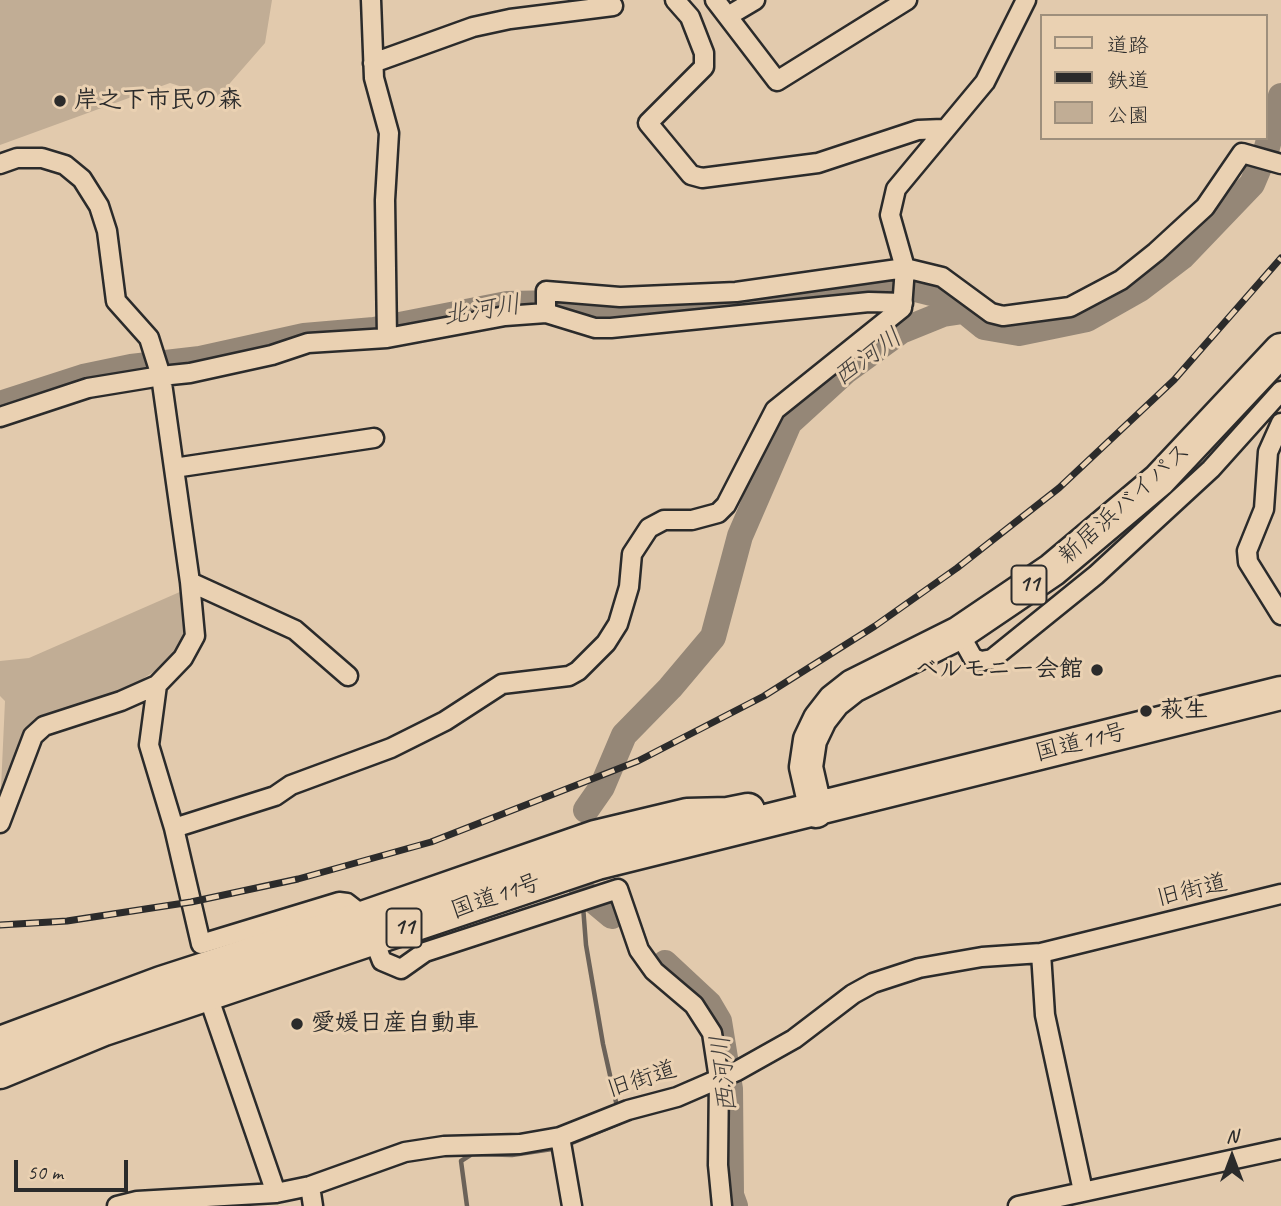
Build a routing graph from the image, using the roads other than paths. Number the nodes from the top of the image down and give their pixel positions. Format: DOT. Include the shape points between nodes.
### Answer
graph roads {
  1 [pos="370,0"];
  2 [pos="676,0"];
  3 [pos="715,0"];
  4 [pos="755,0"];
  5 [pos="907,0"];
  6 [pos="1026,0"];
  7 [pos="613,6"];
  8 [pos="728,16"];
  9 [pos="373,63"];
  10 [pos="943,129"];
  11 [pos="1278,163"];
  12 [pos="0,164"];
  13 [pos="905,272"];
  14 [pos="904,301"];
  15 [pos="546,305"];
  16 [pos="386,330"];
  17 [pos="1281,350"];
  18 [pos="160,367"];
  19 [pos="1281,391"];
  20 [pos="0,416"];
  21 [pos="1281,423"];
  22 [pos="374,438"];
  23 [pos="174,468"];
  24 [pos="190,582"];
  25 [pos="1281,615"];
  26 [pos="959,633"];
  27 [pos="348,676"];
  28 [pos="157,685"];
  29 [pos="1281,693"];
  30 [pos="814,803"];
  31 [pos="0,823"];
  32 [pos="174,828"];
  33 [pos="1281,894"];
  34 [pos="369,928"];
  35 [pos="1041,953"];
  36 [pos="207,993"];
  37 [pos="0,1043"];
  38 [pos="0,1072"];
  39 [pos="725,1076"];
  40 [pos="561,1144"];
  41 [pos="1281,1149"];
  42 [pos="310,1186"];
  43 [pos="1083,1191"];
  44 [pos="276,1193"];
  45 [pos="117,1206"];
  46 [pos="313,1206"];
  47 [pos="572,1206"];
  48 [pos="722,1206"];
  49 [pos="1018,1206"];
  1 -- 9 [label="street"];
  2 -- 10 [label="street" via="690,18 704,53 704,67 648,123 691,174 702,177 818,163 918,130"];
  3 -- 8 [label="street"];
  4 -- 8 [label="street"];
  5 -- 8 [label="street" via="777,81"];
  6 -- 10 [label="street" via="985,82"];
  7 -- 9 [label="street" via="473,27"];
  9 -- 16 [label="street" via="389,133"];
  10 -- 13 [label="street" via="896,189 890,215"];
  11 -- 13 [label="street" via="1242,153 1205,206 1156,252 1121,281 1070,307 1003,316 991,313 942,277"];
  12 -- 18 [label="street" via="42,158 65,165 82,179 99,206 107,231 116,300 149,338"];
  13 -- 14 [label="street"];
  13 -- 15 [label="street" via="736,292 620,297 586,292"];
  14 -- 15 [label="street" via="611,328 595,328"];
  14 -- 32 [label="street" via="894,317 775,410 718,513 692,520 664,520 649,528 632,554 629,587 618,624 578,671 502,684 445,721 391,748 291,785 275,796"];
  15 -- 16 [label="street" via="505,316"];
  16 -- 18 [label="street" via="308,343 191,373"];
  17 -- 26 [label="highway, 新居浜バイパス / 11" via="1159,480 1052,570"];
  18 -- 20 [label="street"];
  18 -- 23 [label="street"];
  19 -- 26 [label="street" via="1192,487 1096,575 992,659 973,658"];
  21 -- 25 [label="street" via="1268,452 1264,509 1247,551 1248,562"];
  22 -- 23 [label="street"];
  23 -- 24 [label="street"];
  24 -- 27 [label="street" via="295,630"];
  24 -- 28 [label="street" via="195,636 183,658"];
  26 -- 30 [label="highway, 新居浜バイパス / 11" via="853,686 834,701 810,740 806,767"];
  28 -- 31 [label="street" via="44,726 33,736"];
  28 -- 32 [label="street" via="149,745"];
  29 -- 30 [label="highway, 国道11号 / 11" via="922,783"];
  30 -- 34 [label="highway, 国道11号 / 11" via="687,815 595,836"];
  32 -- 34 [label="street" via="201,944 339,902 347,903"];
  33 -- 35 [label="street, 旧街道"];
  34 -- 36 [label="highway, 国道11号 / 11"];
  34 -- 37 [label="highway, 国道11号 / 11" via="162,983"];
  34 -- 39 [label="street" via="382,961 401,969 425,952 618,889 639,950 654,971 694,1005 712,1033"];
  35 -- 39 [label="street, 旧街道" via="932,965 873,983 794,1039"];
  35 -- 43 [label="street" via="1045,1015"];
  36 -- 38 [label="highway, 国道11号 / 11"];
  36 -- 44 [label="street"];
  39 -- 40 [label="street, 旧街道" via="677,1097 609,1117"];
  39 -- 48 [label="street" via="718,1165"];
  40 -- 42 [label="street, 旧街道" via="444,1146 405,1152"];
  40 -- 47 [label="street"];
  41 -- 43 [label="street"];
  42 -- 44 [label="street, 旧街道"];
  42 -- 46 [label="street"];
  43 -- 49 [label="street"];
  44 -- 45 [label="street, 旧街道"];
}
